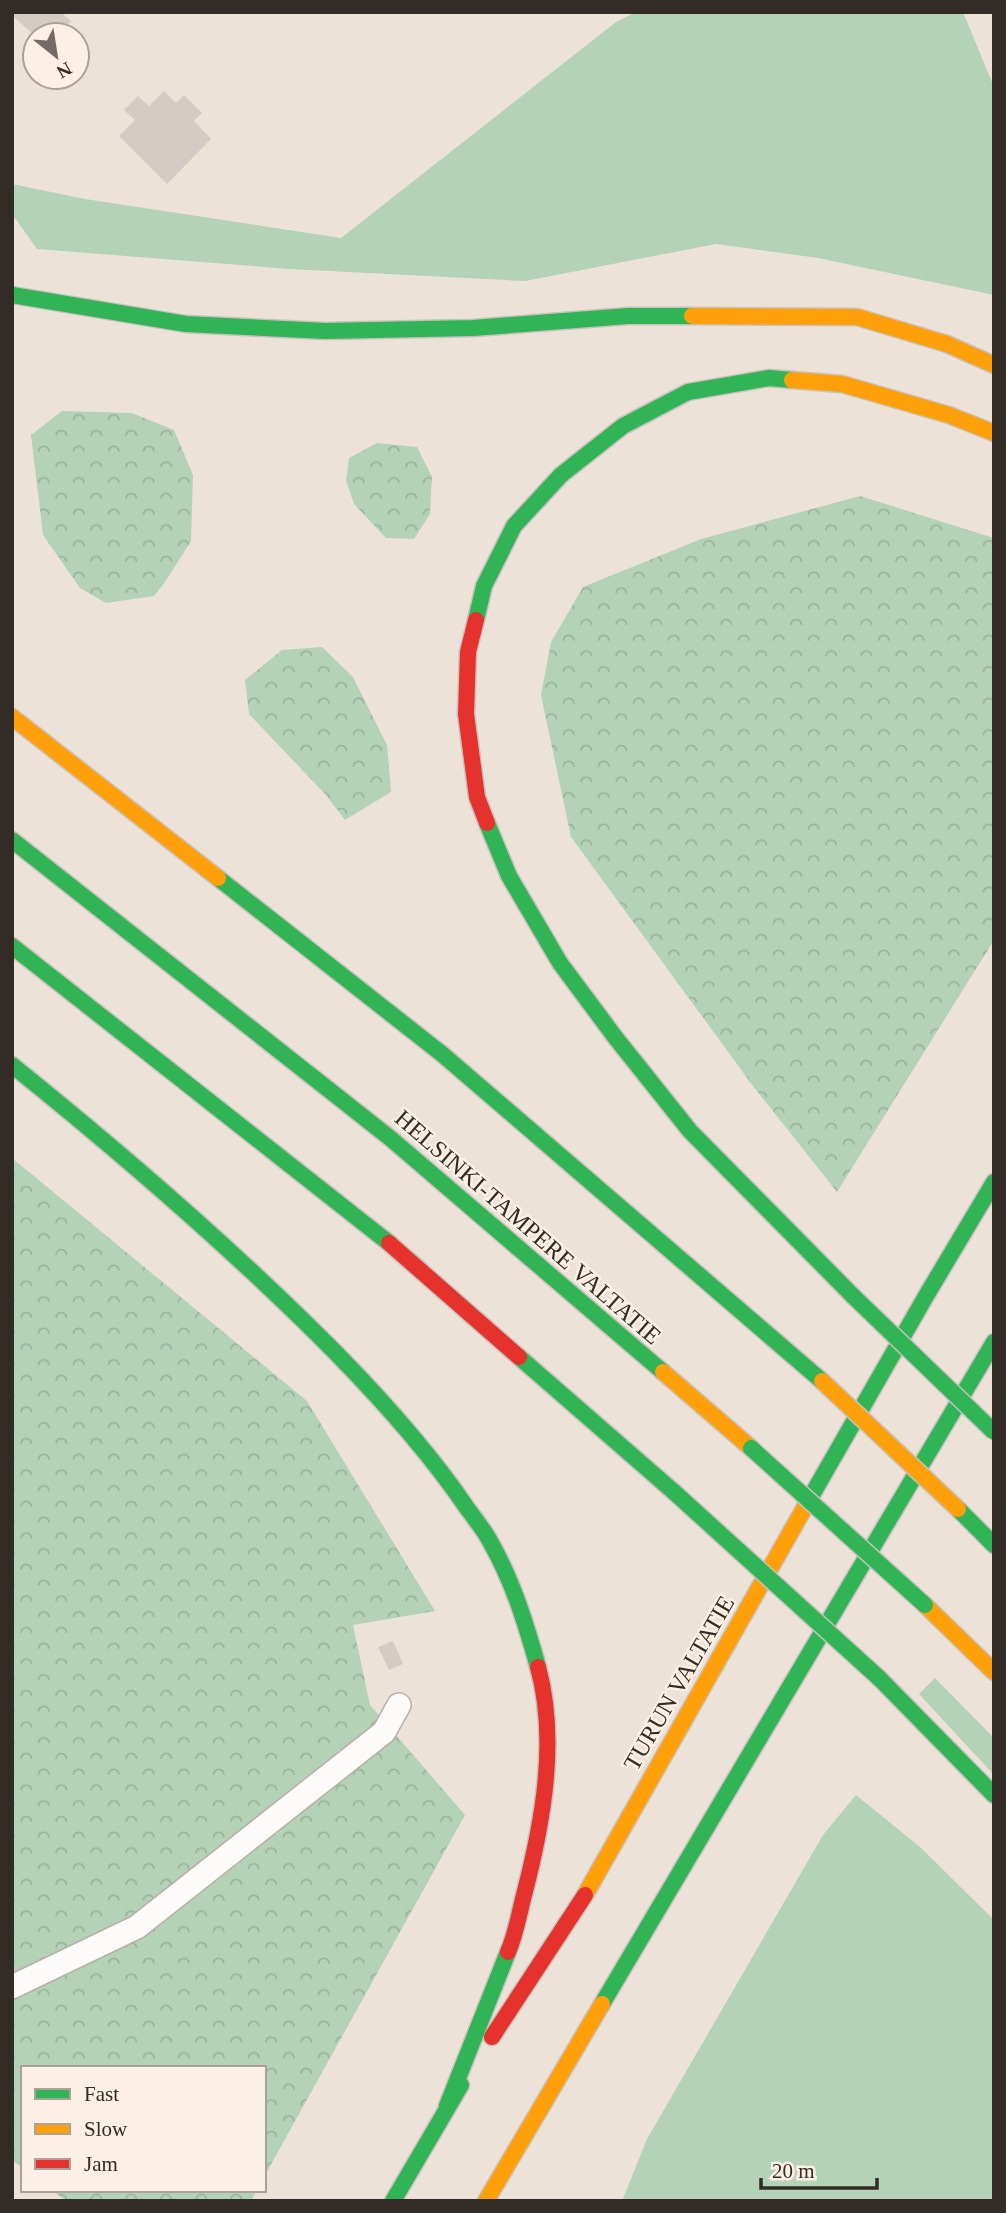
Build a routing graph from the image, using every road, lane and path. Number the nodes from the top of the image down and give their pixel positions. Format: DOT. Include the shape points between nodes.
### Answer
graph roads {
  1 [pos="12,295"];
  2 [pos="994,365"];
  3 [pos="994,433"];
  4 [pos="12,717"];
  5 [pos="12,840"];
  6 [pos="12,946"];
  7 [pos="12,1065"];
  8 [pos="994,1182"];
  9 [pos="994,1342"];
  10 [pos="994,1432"];
  11 [pos="994,1545"];
  12 [pos="994,1672"];
  13 [pos="400,1706"];
  14 [pos="994,1795"];
  15 [pos="12,1987"];
  16 [pos="447,2106"];
  17 [pos="393,2201"];
  18 [pos="486,2201"];
  1 -- 2 [label="highway" via="186,324 325,331 473,328 628,316 858,317 947,344"];
  3 -- 10 [label="highway, bridge" via="842,384 769,378 688,392 623,426 561,475 514,526 484,586 468,652 466,714 477,797 509,876 547,942 615,1037 690,1130"];
  4 -- 11 [label="highway, bridge" via="442,1054 822,1381"];
  5 -- 12 [label="highway, HELSINKI-TAMPERE VALTATIE, bridge" via="390,1138 751,1448"];
  6 -- 14 [label="highway, bridge" via="389,1242 879,1678"];
  7 -- 16 [label="highway" via="209,1232 382,1400 449,1481 491,1542 521,1606 545,1692 547,1776 538,1841 511,1945"];
  8 -- 16 [label="highway, TURUN VALTATIE" via="573,1913"];
  9 -- 18 [label="highway"];
  13 -- 15 [label="lane" via="384,1732 137,1927"];
  16 -- 17 [label="highway, TURUN VALTATIE"];
}
